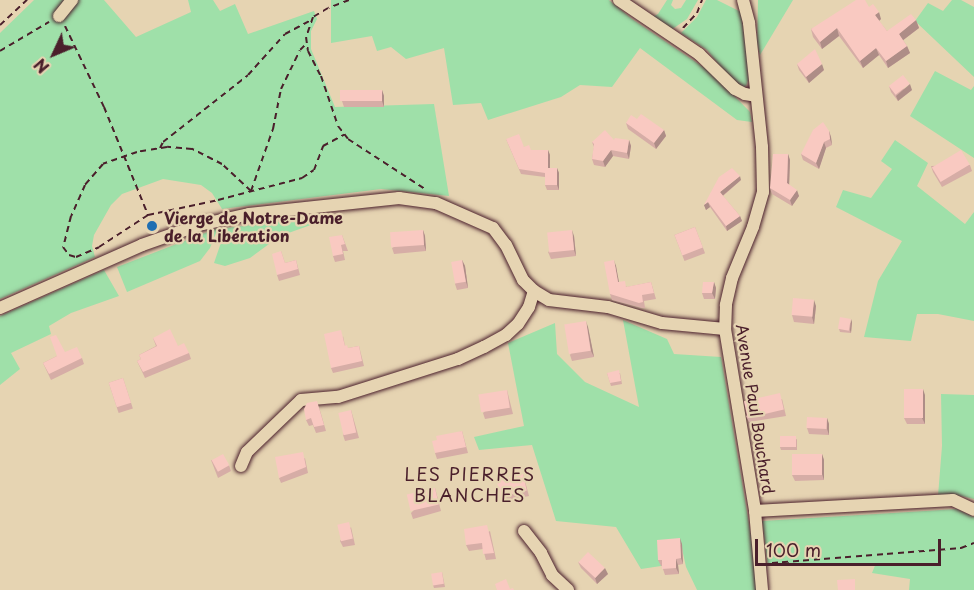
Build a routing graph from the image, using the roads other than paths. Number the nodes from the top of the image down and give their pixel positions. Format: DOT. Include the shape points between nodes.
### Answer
graph roads {
  1 [pos="72,0"];
  2 [pos="619,0"];
  3 [pos="743,0"];
  4 [pos="754,0"];
  5 [pos="59,16"];
  6 [pos="749,23"];
  7 [pos="756,96"];
  8 [pos="534,291"];
  9 [pos="0,308"];
  10 [pos="725,329"];
  11 [pos="241,466"];
  12 [pos="974,510"];
  13 [pos="755,511"];
  14 [pos="524,531"];
  15 [pos="567,590"];
  16 [pos="762,590"];
  1 -- 5 [label="street"];
  2 -- 7 [label="street" via="699,54 735,89"];
  3 -- 6 [label="street"];
  4 -- 6 [label="street"];
  6 -- 7 [label="street, Avenue Paul Bouchard"];
  7 -- 10 [label="street, Avenue Paul Bouchard" via="763,192 730,284"];
  8 -- 9 [label="street" via="518,274 506,245 493,228 436,203 412,199 361,200 225,219 142,245"];
  8 -- 10 [label="street" via="558,302 608,307 662,323"];
  8 -- 11 [label="street" via="518,324 476,351 338,397 301,400 248,452"];
  10 -- 13 [label="street, Avenue Paul Bouchard"];
  12 -- 13 [label="street" via="953,500"];
  13 -- 16 [label="street, Avenue Paul Bouchard"];
  14 -- 15 [label="street" via="552,575"];
}
